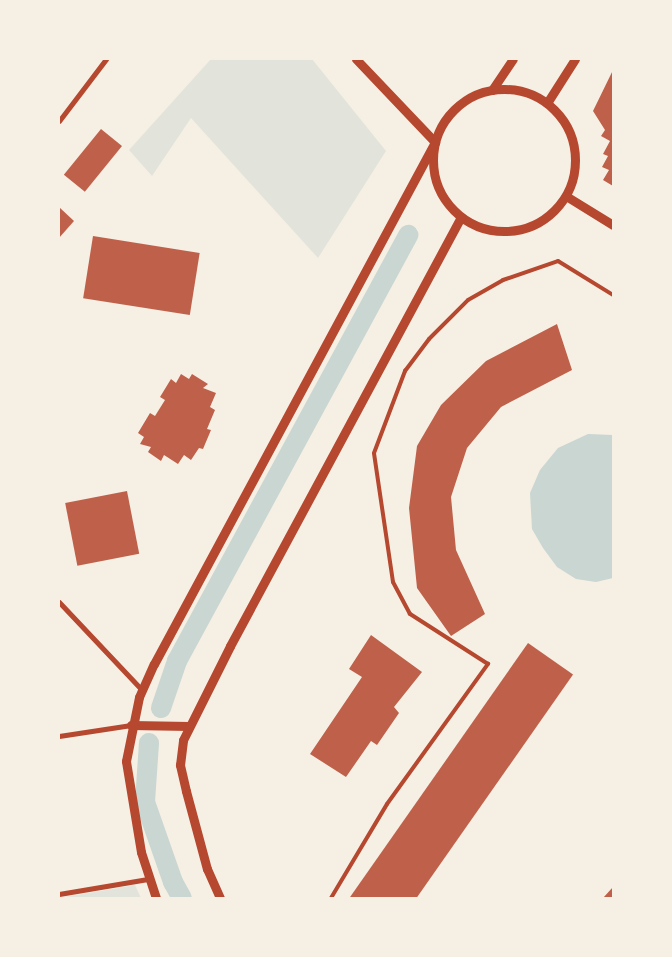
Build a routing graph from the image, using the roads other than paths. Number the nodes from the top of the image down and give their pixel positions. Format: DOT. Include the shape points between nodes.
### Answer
graph roads {
  1 [pos="106,59"];
  2 [pos="356,59"];
  3 [pos="513,59"];
  4 [pos="575,59"];
  5 [pos="492,90"];
  6 [pos="548,102"];
  7 [pos="59,121"];
  8 [pos="435,142"];
  9 [pos="566,196"];
  10 [pos="461,217"];
  11 [pos="613,225"];
  12 [pos="613,295"];
  13 [pos="59,602"];
  14 [pos="142,690"];
  15 [pos="131,725"];
  16 [pos="189,726"];
  17 [pos="59,736"];
  18 [pos="148,879"];
  19 [pos="59,894"];
  20 [pos="156,898"];
  21 [pos="220,898"];
  22 [pos="331,898"];
  1 -- 7 [label="street"];
  2 -- 8 [label="street"];
  3 -- 5 [label="street"];
  4 -- 6 [label="street"];
  5 -- 6 [label="street" via="506,88 529,92"];
  5 -- 8 [label="street" via="461,102 444,120"];
  6 -- 9 [label="street" via="562,117 572,136 576,156 574,176"];
  8 -- 10 [label="street" via="433,163 437,183 446,202"];
  8 -- 14 [label="street"];
  9 -- 10 [label="street" via="554,212 538,224 518,230 498,231 479,227"];
  9 -- 11 [label="street"];
  10 -- 16 [label="street"];
  12 -- 22 [label="lane" via="558,261 503,280 468,300 429,340 405,371 374,453 393,582 410,614 488,664 387,804"];
  13 -- 14 [label="street"];
  14 -- 15 [label="street"];
  15 -- 16 [label="street"];
  15 -- 17 [label="street"];
  15 -- 18 [label="street" via="126,761"];
  16 -- 21 [label="street" via="180,765 207,868"];
  18 -- 19 [label="street"];
  18 -- 20 [label="street"];
}
